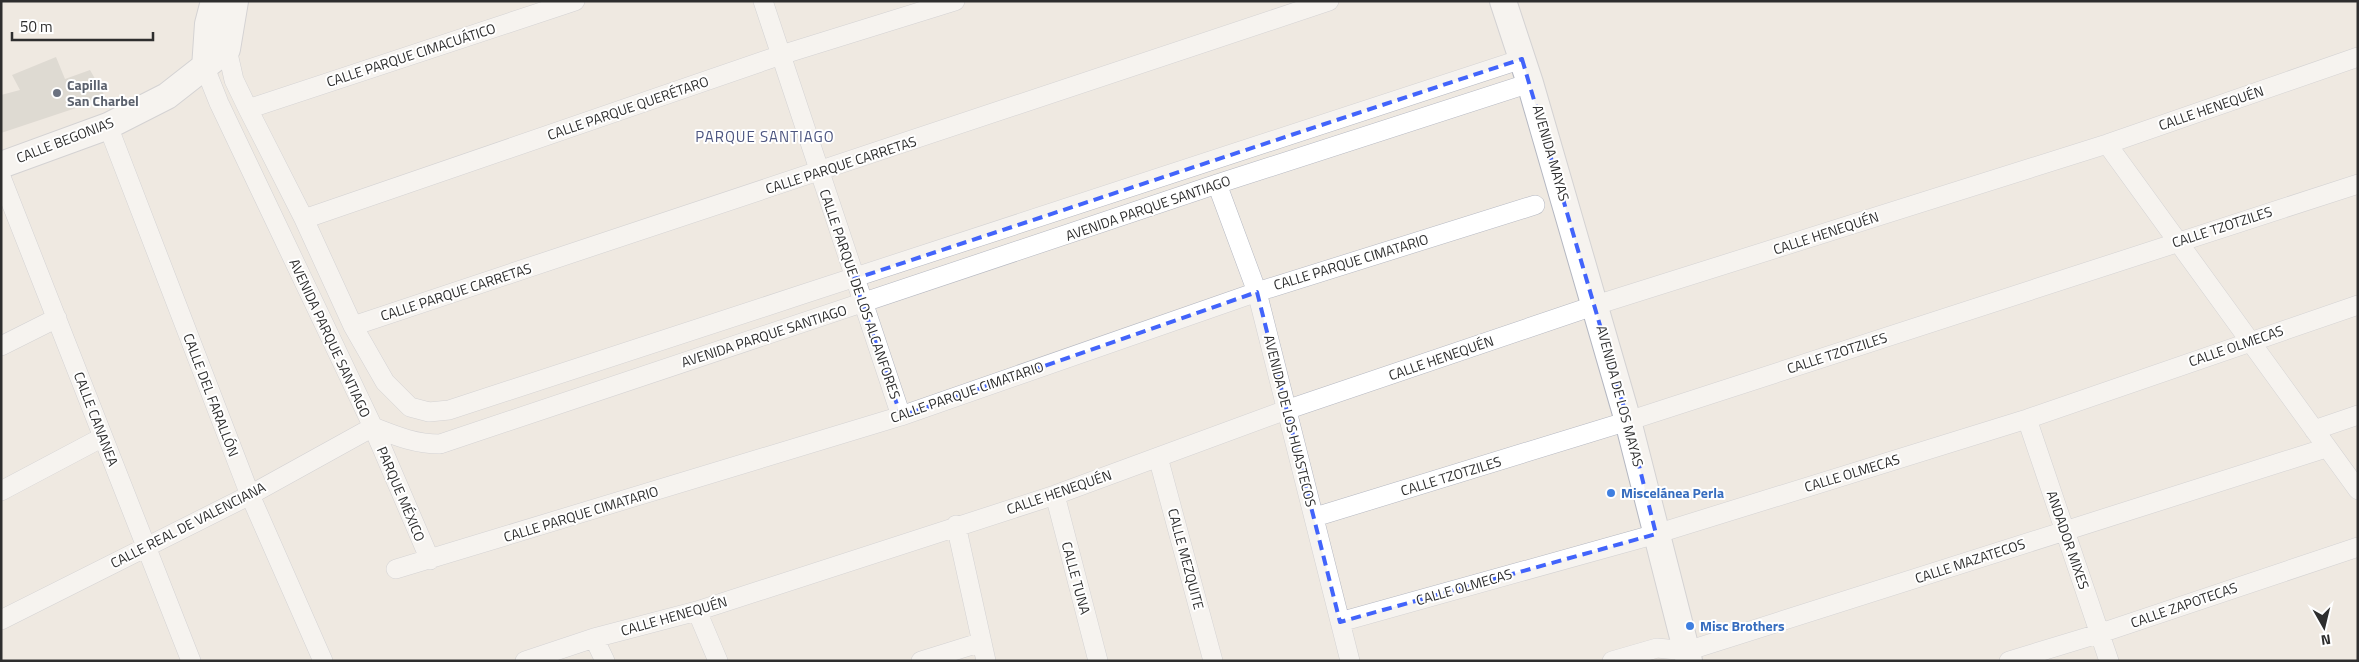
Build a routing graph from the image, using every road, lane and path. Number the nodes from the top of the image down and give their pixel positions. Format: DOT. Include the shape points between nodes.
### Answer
graph roads {
  1 [pos="214,1"];
  2 [pos="235,1"];
  3 [pos="575,1"];
  4 [pos="763,1"];
  5 [pos="954,1"];
  6 [pos="1328,1"];
  7 [pos="1504,1"];
  8 [pos="227,48"];
  9 [pos="781,56"];
  10 [pos="2358,57"];
  11 [pos="205,68"];
  12 [pos="1526,71"];
  13 [pos="248,109"];
  14 [pos="108,126"];
  15 [pos="2107,144"];
  16 [pos="1,165"];
  17 [pos="819,172"];
  18 [pos="1,176"];
  19 [pos="1217,184"];
  20 [pos="2358,184"];
  21 [pos="1535,205"];
  22 [pos="304,219"];
  23 [pos="2176,242"];
  24 [pos="854,279"];
  25 [pos="1257,292"];
  26 [pos="862,304"];
  27 [pos="2358,304"];
  28 [pos="1596,306"];
  29 [pos="57,318"];
  30 [pos="352,326"];
  31 [pos="2249,341"];
  32 [pos="1,346"];
  33 [pos="1286,410"];
  34 [pos="2358,415"];
  35 [pos="901,416"];
  36 [pos="2027,419"];
  37 [pos="1628,422"];
  38 [pos="373,427"];
  39 [pos="2314,430"];
  40 [pos="103,437"];
  41 [pos="2326,448"];
  42 [pos="1158,457"];
  43 [pos="2358,490"];
  44 [pos="1,491"];
  45 [pos="250,495"];
  46 [pos="1054,495"];
  47 [pos="1315,517"];
  48 [pos="956,526"];
  49 [pos="2064,531"];
  50 [pos="1656,534"];
  51 [pos="146,547"];
  52 [pos="2358,547"];
  53 [pos="430,560"];
  54 [pos="396,569"];
  55 [pos="697,611"];
  56 [pos="1,620"];
  57 [pos="1340,622"];
  58 [pos="2101,633"];
  59 [pos="594,638"];
  60 [pos="982,642"];
  61 [pos="1688,656"];
  62 [pos="191,661"];
  63 [pos="323,661"];
  64 [pos="526,661"];
  65 [pos="605,661"];
  66 [pos="718,661"];
  67 [pos="921,661"];
  68 [pos="986,661"];
  69 [pos="1098,661"];
  70 [pos="1213,661"];
  71 [pos="1350,661"];
  72 [pos="1612,661"];
  73 [pos="2009,661"];
  74 [pos="2109,661"];
  1 -- 11 [label="street" via="208,24"];
  2 -- 8 [label="street"];
  3 -- 13 [label="street, CALLE PARQUE CIMACUÁTICO"];
  4 -- 9 [label="street, CALLE PARQUE DE LOS ALCANFORES"];
  5 -- 9 [label="street, CALLE PARQUE QUERÉTARO"];
  6 -- 17 [label="street, CALLE PARQUE CARRETAS"];
  7 -- 12 [label="street, AVENIDA MAYAS"];
  8 -- 11 [label="street, CALLE BEGONIAS"];
  8 -- 13 [label="street, AVENIDA PARQUE SANTIAGO" via="234,80"];
  9 -- 17 [label="street, CALLE PARQUE DE LOS ALCANFORES"];
  9 -- 22 [label="street, CALLE PARQUE QUERÉTARO"];
  10 -- 15 [label="street, CALLE HENEQUÉN"];
  11 -- 14 [label="street, CALLE BEGONIAS" via="168,96"];
  11 -- 38 [label="street, AVENIDA PARQUE SANTIAGO"];
  12 -- 19 [label="street, AVENIDA PARQUE SANTIAGO"];
  12 -- 24 [label="street, AVENIDA PARQUE SANTIAGO" via="1208,160"];
  12 -- 28 [label="street, AVENIDA MAYAS"];
  13 -- 22 [label="street, AVENIDA PARQUE SANTIAGO"];
  14 -- 16 [label="street, CALLE BEGONIAS"];
  14 -- 45 [label="street, CALLE DEL FARALLÓN"];
  15 -- 23 [label="street"];
  15 -- 28 [label="street, CALLE HENEQUÉN"];
  17 -- 24 [label="street, CALLE PARQUE DE LOS ALCANFORES"];
  17 -- 30 [label="street, CALLE PARQUE CARRETAS"];
  18 -- 29 [label="street, CALLE CANANEA"];
  19 -- 25 [label="street, AVENIDA DE LOS HUASTECOS"];
  19 -- 26 [label="street, AVENIDA PARQUE SANTIAGO"];
  20 -- 23 [label="street, CALLE TZOTZILES"];
  21 -- 25 [label="street, CALLE PARQUE CIMATARIO"];
  22 -- 30 [label="street, AVENIDA PARQUE SANTIAGO"];
  23 -- 31 [label="street"];
  23 -- 37 [label="street, CALLE TZOTZILES"];
  24 -- 26 [label="street, CALLE PARQUE DE LOS ALCANFORES"];
  24 -- 30 [label="street, AVENIDA PARQUE SANTIAGO" via="442,411 429,412 410,406 385,382"];
  25 -- 33 [label="street, AVENIDA DE LOS HUASTECOS"];
  25 -- 35 [label="street, CALLE PARQUE CIMATARIO"];
  26 -- 35 [label="street, CALLE PARQUE DE LOS ALCANFORES"];
  26 -- 38 [label="street, AVENIDA PARQUE SANTIAGO" via="440,444 409,441"];
  27 -- 31 [label="street, CALLE OLMECAS"];
  28 -- 33 [label="street, CALLE HENEQUÉN"];
  28 -- 37 [label="street, AVENIDA DE LOS MAYAS"];
  29 -- 32 [label="street"];
  29 -- 40 [label="street, CALLE CANANEA"];
  31 -- 36 [label="street, CALLE OLMECAS"];
  31 -- 39 [label="street"];
  33 -- 42 [label="street, CALLE HENEQUÉN"];
  33 -- 47 [label="street, AVENIDA DE LOS HUASTECOS"];
  34 -- 39 [label="street"];
  35 -- 53 [label="street, CALLE PARQUE CIMATARIO"];
  36 -- 49 [label="street, ANDADOR MIXES"];
  36 -- 50 [label="street, CALLE OLMECAS"];
  37 -- 47 [label="street, CALLE TZOTZILES"];
  37 -- 50 [label="street, AVENIDA DE LOS MAYAS"];
  38 -- 45 [label="street, CALLE REAL DE VALENCIANA"];
  38 -- 53 [label="street, PARQUE MÉXICO"];
  39 -- 41 [label="street"];
  40 -- 44 [label="street"];
  40 -- 51 [label="street, CALLE CANANEA"];
  41 -- 43 [label="street"];
  41 -- 49 [label="street, CALLE MAZATECOS"];
  42 -- 46 [label="street, CALLE HENEQUÉN"];
  42 -- 70 [label="street, CALLE MEZQUITE"];
  45 -- 51 [label="street, CALLE REAL DE VALENCIANA"];
  45 -- 63 [label="street, CALLE DEL FARALLÓN"];
  46 -- 48 [label="street, CALLE HENEQUÉN"];
  46 -- 69 [label="street, CALLE TUNA"];
  47 -- 57 [label="street, AVENIDA DE LOS HUASTECOS"];
  48 -- 55 [label="street, CALLE HENEQUÉN"];
  48 -- 60 [label="street"];
  49 -- 58 [label="street, ANDADOR MIXES"];
  49 -- 61 [label="street, CALLE MAZATECOS"];
  50 -- 57 [label="street, CALLE OLMECAS"];
  50 -- 61 [label="street, AVENIDA DE LOS MAYAS"];
  51 -- 56 [label="street, CALLE REAL DE VALENCIANA"];
  51 -- 62 [label="street, CALLE CANANEA"];
  52 -- 58 [label="street, CALLE ZAPOTECAS"];
  53 -- 54 [label="street, CALLE PARQUE CIMATARIO"];
  55 -- 59 [label="street, CALLE HENEQUÉN"];
  55 -- 66 [label="street"];
  57 -- 71 [label="street, AVENIDA DE LOS HUASTECOS"];
  58 -- 73 [label="street, CALLE ZAPOTECAS"];
  58 -- 74 [label="street, ANDADOR MIXES"];
  59 -- 64 [label="street, CALLE HENEQUÉN"];
  59 -- 65 [label="street"];
  60 -- 67 [label="street"];
  60 -- 68 [label="street"];
  61 -- 72 [label="street, CALLE MAZATECOS" via="1657,648"];
}
